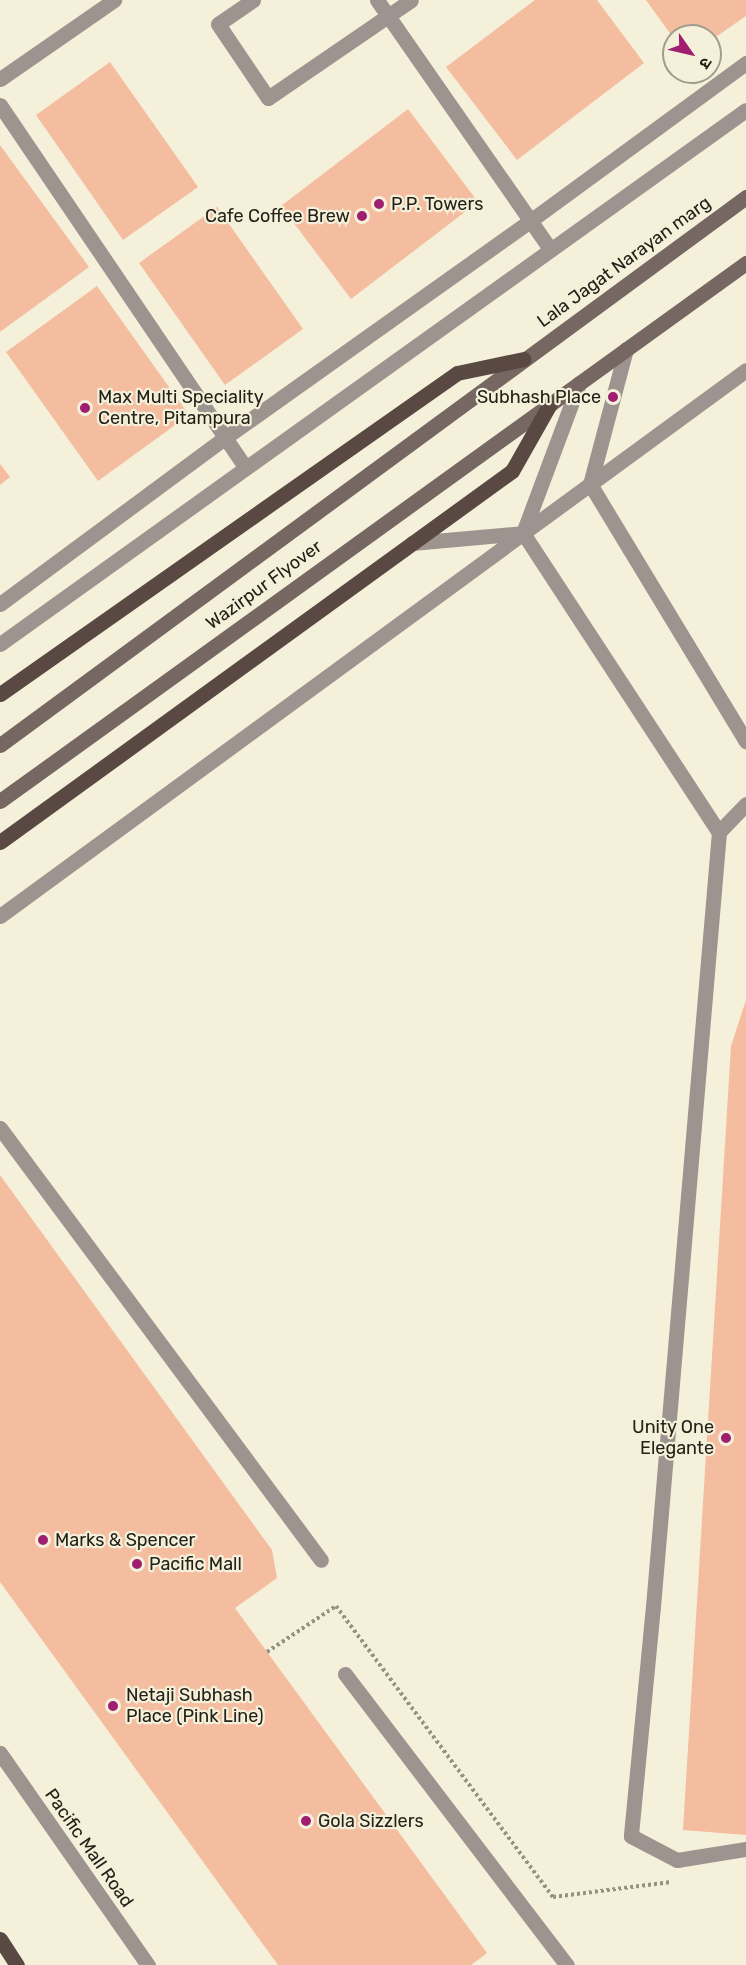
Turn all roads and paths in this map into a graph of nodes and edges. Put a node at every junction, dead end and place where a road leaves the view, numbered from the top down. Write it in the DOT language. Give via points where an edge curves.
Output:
graph roads {
  1 [pos="114,0"];
  2 [pos="253,0"];
  3 [pos="377,0"];
  4 [pos="411,0"];
  5 [pos="387,16"];
  6 [pos="746,63"];
  7 [pos="0,79"];
  8 [pos="0,105"];
  9 [pos="746,110"];
  10 [pos="746,197"];
  11 [pos="530,221"];
  12 [pos="550,249"];
  13 [pos="746,263"];
  14 [pos="626,349"];
  15 [pos="524,359"];
  16 [pos="746,370"];
  17 [pos="579,382"];
  18 [pos="551,402"];
  19 [pos="226,437"];
  20 [pos="244,467"];
  21 [pos="590,484"];
  22 [pos="523,533"];
  23 [pos="412,543"];
  24 [pos="0,604"];
  25 [pos="0,644"];
  26 [pos="0,694"];
  27 [pos="746,742"];
  28 [pos="0,745"];
  29 [pos="0,801"];
  30 [pos="746,804"];
  31 [pos="719,832"];
  32 [pos="0,842"];
  33 [pos="0,916"];
  34 [pos="0,1128"];
  35 [pos="321,1560"];
  36 [pos="267,1652"];
  37 [pos="345,1674"];
  38 [pos="0,1753"];
  39 [pos="746,1849"];
  40 [pos="678,1881"];
  41 [pos="0,1939"];
  42 [pos="17,1965"];
  43 [pos="148,1965"];
  44 [pos="567,1965"];
  1 -- 7 [label="street"];
  2 -- 5 [label="street" via="218,24 268,98"];
  3 -- 5 [label="street"];
  4 -- 5 [label="street"];
  5 -- 11 [label="street"];
  6 -- 11 [label="street"];
  8 -- 19 [label="street"];
  9 -- 12 [label="street"];
  10 -- 15 [label="main road, Lala Jagat Narayan marg"];
  11 -- 12 [label="street"];
  11 -- 19 [label="street"];
  12 -- 20 [label="street"];
  13 -- 14 [label="main road"];
  14 -- 17 [label="main road"];
  14 -- 21 [label="street"];
  15 -- 26 [label="main road" via="457,374"];
  15 -- 28 [label="main road, Wazirpur Flyover"];
  16 -- 21 [label="street"];
  17 -- 18 [label="main road"];
  17 -- 22 [label="street"];
  18 -- 23 [label="main road" via="512,471"];
  18 -- 29 [label="main road, Wazirpur Flyover"];
  19 -- 20 [label="street"];
  19 -- 24 [label="street"];
  20 -- 25 [label="street"];
  21 -- 22 [label="street"];
  21 -- 27 [label="street"];
  22 -- 23 [label="street"];
  22 -- 31 [label="street"];
  22 -- 33 [label="street"];
  23 -- 32 [label="main road"];
  30 -- 31 [label="street"];
  31 -- 39 [label="street" via="631,1836 677,1860"];
  34 -- 35 [label="street"];
  36 -- 40 [label="path" via="336,1606 553,1897"];
  37 -- 44 [label="street"];
  38 -- 43 [label="street, Pacific Mall Road"];
  41 -- 42 [label="main road"];
}
